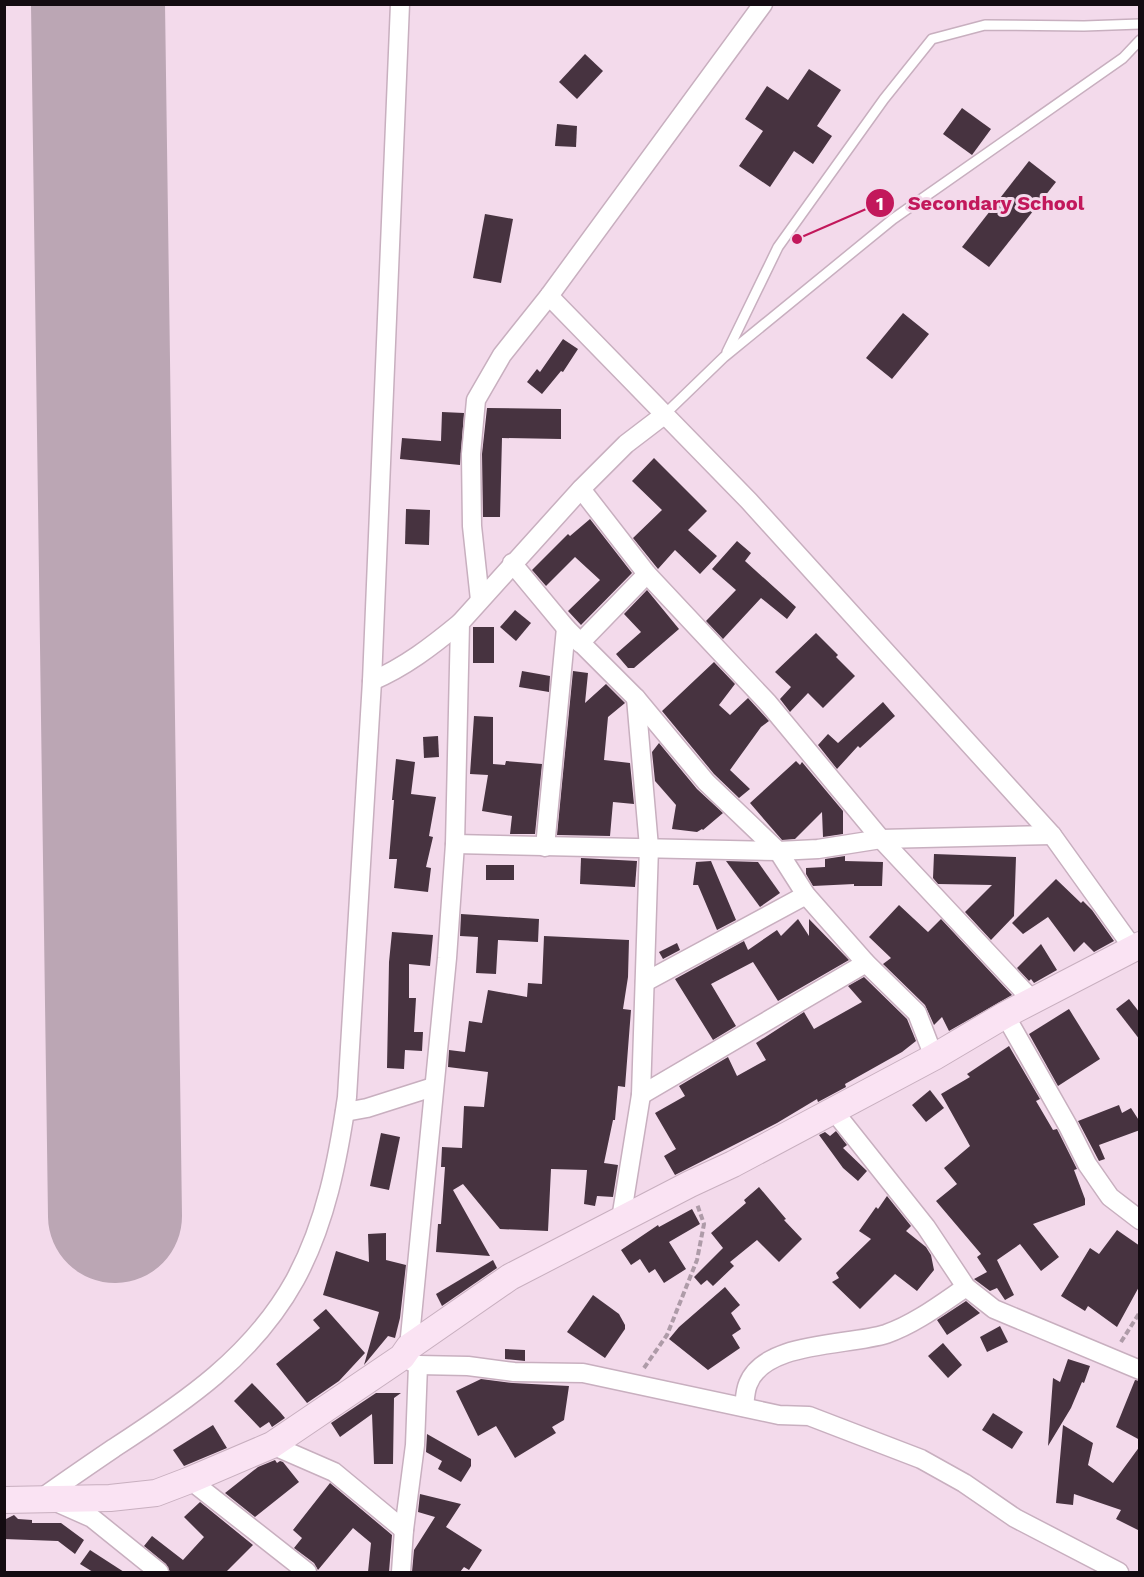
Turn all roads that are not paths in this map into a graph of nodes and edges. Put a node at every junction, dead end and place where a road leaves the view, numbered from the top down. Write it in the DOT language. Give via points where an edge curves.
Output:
graph roads {
  1 [pos="400,4"];
  2 [pos="764,4"];
  3 [pos="1140,24"];
  4 [pos="1140,40"];
  5 [pos="549,296"];
  6 [pos="724,357"];
  7 [pos="664,415"];
  8 [pos="581,489"];
  9 [pos="512,563"];
  10 [pos="647,574"];
  11 [pos="480,600"];
  12 [pos="459,623"];
  13 [pos="566,628"];
  14 [pos="580,643"];
  15 [pos="372,681"];
  16 [pos="636,698"];
  17 [pos="1052,835"];
  18 [pos="881,839"];
  19 [pos="455,844"];
  20 [pos="545,847"];
  21 [pos="649,847"];
  22 [pos="778,851"];
  23 [pos="806,895"];
  24 [pos="1136,947"];
  25 [pos="866,963"];
  26 [pos="645,982"];
  27 [pos="1033,1001"];
  28 [pos="1005,1016"];
  29 [pos="934,1057"];
  30 [pos="433,1087"];
  31 [pos="641,1095"];
  32 [pos="833,1110"];
  33 [pos="345,1112"];
  34 [pos="621,1219"];
  35 [pos="1140,1220"];
  36 [pos="966,1287"];
  37 [pos="409,1356"];
  38 [pos="1140,1370"];
  39 [pos="744,1407"];
  40 [pos="272,1445"];
  41 [pos="190,1480"];
  42 [pos="44,1499"];
  43 [pos="4,1500"];
  44 [pos="404,1530"];
  45 [pos="159,1572"];
  46 [pos="307,1572"];
  47 [pos="401,1572"];
  48 [pos="1119,1572"];
  1 -- 15 [label="street"];
  2 -- 5 [label="street"];
  3 -- 6 [label="lane" via="985,25 932,39 778,247"];
  4 -- 6 [label="lane" via="1123,58 893,219"];
  5 -- 7 [label="street"];
  5 -- 11 [label="street" via="502,355 476,400 471,526"];
  6 -- 7 [label="lane"];
  7 -- 8 [label="street" via="626,444"];
  7 -- 17 [label="street" via="749,501"];
  8 -- 9 [label="street"];
  8 -- 10 [label="street"];
  9 -- 11 [label="street"];
  9 -- 13 [label="street"];
  10 -- 14 [label="street"];
  10 -- 18 [label="street" via="768,703"];
  11 -- 12 [label="street"];
  12 -- 15 [label="street" via="415,659"];
  12 -- 19 [label="street"];
  13 -- 14 [label="street"];
  13 -- 20 [label="street"];
  14 -- 16 [label="street"];
  15 -- 33 [label="street"];
  16 -- 21 [label="street"];
  16 -- 22 [label="street" via="706,782"];
  17 -- 18 [label="street"];
  17 -- 24 [label="street"];
  18 -- 22 [label="street"];
  18 -- 27 [label="street"];
  19 -- 20 [label="street"];
  19 -- 30 [label="street"];
  20 -- 21 [label="street"];
  21 -- 22 [label="street"];
  21 -- 26 [label="street"];
  22 -- 23 [label="street"];
  23 -- 25 [label="street"];
  23 -- 26 [label="street"];
  24 -- 27 [label="main road"];
  25 -- 29 [label="street" via="917,1013"];
  25 -- 31 [label="street"];
  26 -- 31 [label="street"];
  27 -- 28 [label="main road"];
  28 -- 29 [label="main road"];
  28 -- 35 [label="street" via="1087,1164 1110,1197"];
  29 -- 32 [label="main road"];
  30 -- 33 [label="street"];
  30 -- 37 [label="street"];
  31 -- 34 [label="street"];
  32 -- 34 [label="main road"];
  32 -- 36 [label="street" via="926,1227"];
  33 -- 42 [label="street" via="339,1155 315,1238 295,1280 272,1315 242,1352 208,1383"];
  34 -- 37 [label="main road" via="510,1277"];
  36 -- 38 [label="street" via="994,1309"];
  36 -- 39 [label="street" via="915,1321 886,1334 810,1347 772,1359 748,1384"];
  37 -- 39 [label="street" via="514,1371 583,1373"];
  37 -- 40 [label="main road"];
  37 -- 44 [label="street" via="415,1445"];
  39 -- 48 [label="street" via="779,1415 809,1416 921,1459 1015,1518"];
  40 -- 41 [label="main road"];
  40 -- 44 [label="street" via="334,1472"];
  41 -- 42 [label="main road" via="156,1492 110,1498"];
  41 -- 46 [label="street"];
  42 -- 43 [label="main road"];
  42 -- 45 [label="street" via="92,1518"];
  44 -- 47 [label="street"];
}
